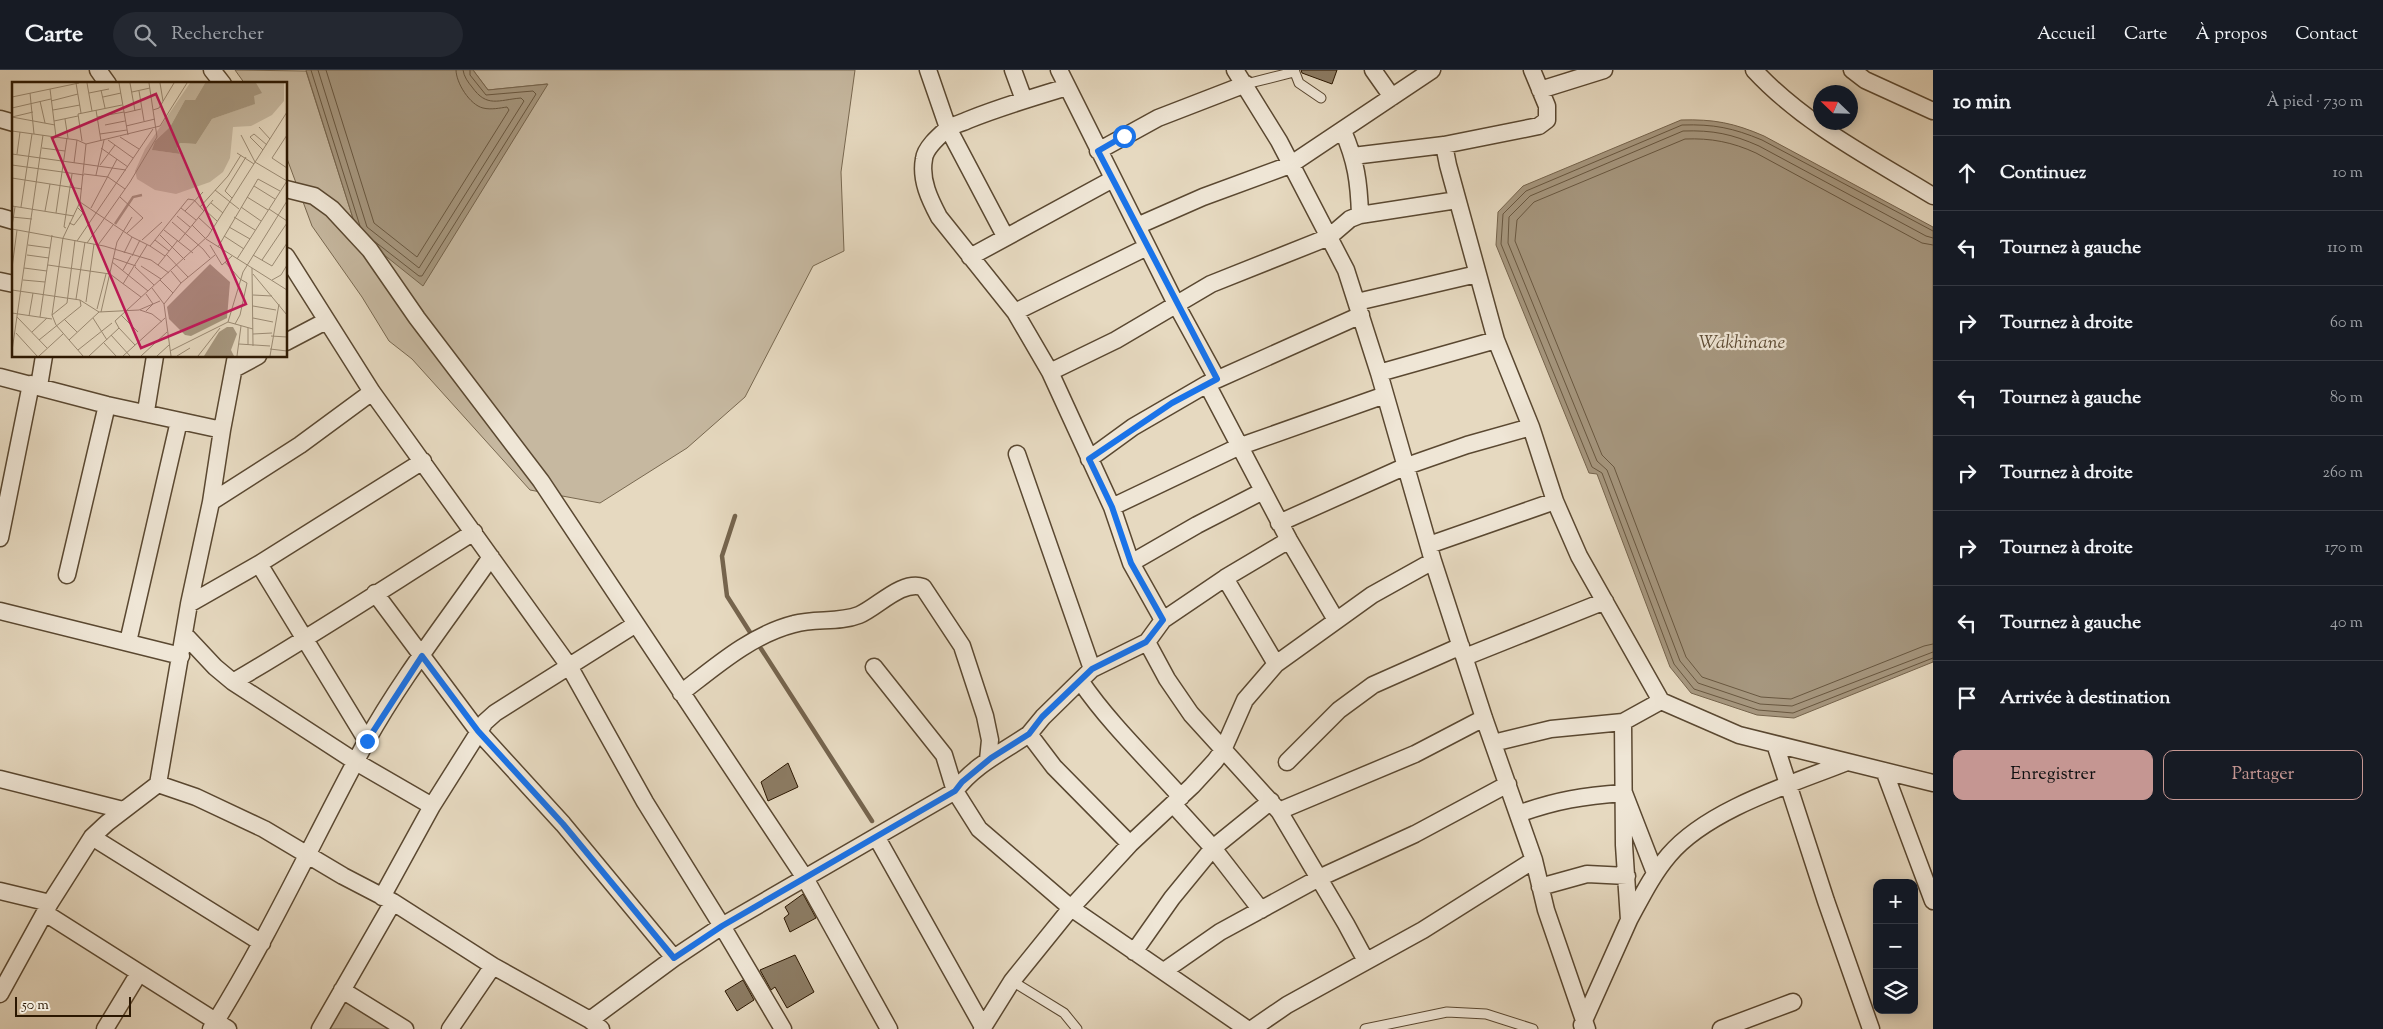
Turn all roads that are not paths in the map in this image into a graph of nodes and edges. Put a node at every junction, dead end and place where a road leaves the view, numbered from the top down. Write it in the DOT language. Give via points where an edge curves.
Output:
graph roads {
  1 [pos="98,70"];
  2 [pos="212,70"];
  3 [pos="928,70"];
  4 [pos="1014,70"];
  5 [pos="1235,70"];
  6 [pos="1373,70"];
  7 [pos="1432,70"];
  8 [pos="1532,70"];
  9 [pos="1604,70"];
  10 [pos="1754,70"];
  11 [pos="1852,70"];
  12 [pos="1294,71"];
  13 [pos="1064,75"];
  14 [pos="107,82"];
  15 [pos="221,82"];
  16 [pos="1246,84"];
  17 [pos="1540,90"];
  18 [pos="1392,97"];
  19 [pos="1321,98"];
  20 [pos="1024,100"];
  21 [pos="1933,111"];
  22 [pos="948,128"];
  23 [pos="1343,131"];
  24 [pos="1444,145"];
  25 [pos="1098,151"];
  26 [pos="1353,156"];
  27 [pos="1290,165"];
  28 [pos="1113,179"];
  29 [pos="288,189"];
  30 [pos="1933,196"];
  31 [pos="1457,200"];
  32 [pos="1360,215"];
  33 [pos="1137,226"];
  34 [pos="1005,236"];
  35 [pos="1329,238"];
  36 [pos="1147,247"];
  37 [pos="970,257"];
  38 [pos="288,259"];
  39 [pos="1477,274"];
  40 [pos="1177,306"];
  41 [pos="1359,308"];
  42 [pos="1015,312"];
  43 [pos="326,321"];
  44 [pos="1496,340"];
  45 [pos="288,341"];
  46 [pos="43,358"];
  47 [pos="155,358"];
  48 [pos="250,358"];
  49 [pos="235,362"];
  50 [pos="1050,372"];
  51 [pos="1379,373"];
  52 [pos="0,377"];
  53 [pos="1212,382"];
  54 [pos="35,385"];
  55 [pos="372,392"];
  56 [pos="1385,395"];
  57 [pos="107,404"];
  58 [pos="146,412"];
  59 [pos="179,421"];
  60 [pos="1530,427"];
  61 [pos="222,430"];
  62 [pos="1238,447"];
  63 [pos="1016,454"];
  64 [pos="1089,459"];
  65 [pos="423,461"];
  66 [pos="1404,467"];
  67 [pos="1263,491"];
  68 [pos="1555,501"];
  69 [pos="211,502"];
  70 [pos="1112,507"];
  71 [pos="1280,523"];
  72 [pos="474,532"];
  73 [pos="0,538"];
  74 [pos="1288,540"];
  75 [pos="1431,553"];
  76 [pos="491,557"];
  77 [pos="1131,563"];
  78 [pos="259,564"];
  79 [pos="67,575"];
  80 [pos="1225,578"];
  81 [pos="375,593"];
  82 [pos="1605,602"];
  83 [pos="189,604"];
  84 [pos="0,610"];
  85 [pos="1163,620"];
  86 [pos="1336,620"];
  87 [pos="636,624"];
  88 [pos="185,634"];
  89 [pos="305,640"];
  90 [pos="128,642"];
  91 [pos="1146,642"];
  92 [pos="1463,651"];
  93 [pos="181,656"];
  94 [pos="422,656"];
  95 [pos="1276,664"];
  96 [pos="569,666"];
  97 [pos="874,667"];
  98 [pos="1092,669"];
  99 [pos="233,682"];
  100 [pos="1081,682"];
  101 [pos="682,693"];
  102 [pos="1661,702"];
  103 [pos="1484,718"];
  104 [pos="1623,722"];
  105 [pos="478,731"];
  106 [pos="1029,734"];
  107 [pos="367,741"];
  108 [pos="1494,743"];
  109 [pos="1775,744"];
  110 [pos="1223,750"];
  111 [pos="990,759"];
  112 [pos="356,762"];
  113 [pos="1287,762"];
  114 [pos="1847,762"];
  115 [pos="1885,773"];
  116 [pos="0,779"];
  117 [pos="158,784"];
  118 [pos="1508,784"];
  119 [pos="1933,784"];
  120 [pos="1789,785"];
  121 [pos="955,791"];
  122 [pos="1624,793"];
  123 [pos="1177,801"];
  124 [pos="432,806"];
  125 [pos="1275,806"];
  126 [pos="124,810"];
  127 [pos="1518,814"];
  128 [pos="92,837"];
  129 [pos="877,838"];
  130 [pos="1130,844"];
  131 [pos="1213,848"];
  132 [pos="308,855"];
  133 [pos="1534,860"];
  134 [pos="1655,873"];
  135 [pos="1627,876"];
  136 [pos="805,878"];
  137 [pos="1319,878"];
  138 [pos="1540,887"];
  139 [pos="0,891"];
  140 [pos="387,899"];
  141 [pos="1933,902"];
  142 [pos="48,908"];
  143 [pos="1070,908"];
  144 [pos="1260,910"];
  145 [pos="1629,920"];
  146 [pos="722,926"];
  147 [pos="262,943"];
  148 [pos="1134,952"];
  149 [pos="674,958"];
  150 [pos="1366,961"];
  151 [pos="493,966"];
  152 [pos="1164,971"];
  153 [pos="139,973"];
  154 [pos="1012,981"];
  155 [pos="342,990"];
  156 [pos="1,991"];
  157 [pos="1793,1002"];
  158 [pos="596,1024"];
  159 [pos="1584,1026"];
  160 [pos="218,1027"];
  161 [pos="982,1028"];
  162 [pos="105,1029"];
  163 [pos="320,1029"];
  164 [pos="405,1029"];
  165 [pos="450,1029"];
  166 [pos="783,1029"];
  167 [pos="889,1029"];
  168 [pos="1077,1029"];
  169 [pos="1247,1029"];
  170 [pos="1252,1029"];
  171 [pos="1366,1029"];
  172 [pos="1532,1029"];
  173 [pos="1721,1029"];
  174 [pos="1871,1029"];
  1 -- 14 [label="street"];
  2 -- 15 [label="street"];
  3 -- 22 [label="street"];
  4 -- 20 [label="street"];
  5 -- 16 [label="street"];
  6 -- 18 [label="street"];
  7 -- 18 [label="street"];
  8 -- 17 [label="street"];
  9 -- 17 [label="street"];
  10 -- 30 [label="street" via="1814,122"];
  11 -- 21 [label="street" via="1865,80"];
  12 -- 16 [label="lane"];
  12 -- 19 [label="lane" via="1299,83"];
  13 -- 20 [label="street"];
  13 -- 25 [label="street"];
  16 -- 25 [label="street" via="1158,118"];
  16 -- 27 [label="street"];
  17 -- 24 [label="street" via="1548,113 1547,120 1539,126"];
  18 -- 23 [label="street"];
  20 -- 22 [label="street"];
  22 -- 34 [label="street"];
  22 -- 37 [label="street" via="928,148 924,158 925,184 939,218"];
  23 -- 26 [label="street"];
  23 -- 27 [label="street"];
  24 -- 26 [label="street"];
  24 -- 31 [label="street"];
  25 -- 28 [label="street"];
  26 -- 32 [label="street"];
  27 -- 33 [label="street"];
  27 -- 35 [label="street"];
  28 -- 33 [label="street"];
  28 -- 34 [label="street"];
  29 -- 87 [label="street" via="314,196 332,209 370,250 417,318 541,481"];
  31 -- 32 [label="street"];
  31 -- 39 [label="street"];
  32 -- 35 [label="street" via="1350,219"];
  33 -- 36 [label="street"];
  34 -- 37 [label="street"];
  35 -- 40 [label="street" via="1211,284"];
  35 -- 41 [label="street" via="1346,270"];
  36 -- 40 [label="street"];
  36 -- 42 [label="street"];
  37 -- 42 [label="street"];
  38 -- 43 [label="street"];
  39 -- 41 [label="street"];
  39 -- 44 [label="street"];
  40 -- 50 [label="street"];
  40 -- 53 [label="street"];
  41 -- 51 [label="street"];
  41 -- 53 [label="street"];
  42 -- 50 [label="street"];
  43 -- 45 [label="street"];
  43 -- 55 [label="street"];
  44 -- 51 [label="street"];
  44 -- 60 [label="street"];
  46 -- 54 [label="street"];
  47 -- 58 [label="street"];
  48 -- 49 [label="street"];
  49 -- 61 [label="street"];
  50 -- 64 [label="street"];
  51 -- 56 [label="street"];
  52 -- 54 [label="street"];
  53 -- 62 [label="street"];
  53 -- 64 [label="street" via="1141,422"];
  54 -- 57 [label="street"];
  54 -- 73 [label="street"];
  55 -- 65 [label="street"];
  55 -- 69 [label="street" via="300,445"];
  56 -- 62 [label="street"];
  56 -- 66 [label="street"];
  57 -- 58 [label="street"];
  57 -- 79 [label="street"];
  58 -- 59 [label="street"];
  59 -- 61 [label="street"];
  59 -- 90 [label="street"];
  60 -- 66 [label="street"];
  60 -- 68 [label="street"];
  61 -- 69 [label="street"];
  62 -- 67 [label="street"];
  62 -- 70 [label="street"];
  63 -- 98 [label="street"];
  64 -- 70 [label="street"];
  65 -- 72 [label="street"];
  65 -- 78 [label="street"];
  66 -- 71 [label="street"];
  66 -- 75 [label="street"];
  67 -- 71 [label="street"];
  67 -- 77 [label="street"];
  68 -- 75 [label="street"];
  68 -- 82 [label="street" via="1579,556"];
  69 -- 83 [label="street"];
  70 -- 77 [label="street"];
  71 -- 74 [label="street"];
  72 -- 76 [label="street"];
  72 -- 81 [label="street"];
  74 -- 80 [label="street"];
  74 -- 86 [label="street"];
  75 -- 86 [label="street"];
  75 -- 92 [label="street"];
  76 -- 94 [label="street"];
  76 -- 96 [label="street"];
  77 -- 85 [label="street"];
  78 -- 83 [label="street"];
  78 -- 89 [label="street"];
  80 -- 85 [label="street"];
  80 -- 95 [label="street"];
  81 -- 89 [label="street"];
  81 -- 94 [label="street"];
  82 -- 92 [label="street"];
  82 -- 102 [label="street"];
  83 -- 88 [label="street"];
  84 -- 90 [label="street"];
  85 -- 91 [label="street"];
  86 -- 95 [label="street"];
  87 -- 96 [label="street"];
  87 -- 101 [label="street"];
  88 -- 93 [label="street"];
  88 -- 99 [label="street"];
  89 -- 99 [label="street"];
  89 -- 107 [label="street"];
  90 -- 93 [label="street"];
  91 -- 98 [label="street"];
  91 -- 110 [label="street" via="1191,714"];
  92 -- 103 [label="street"];
  92 -- 113 [label="street" via="1373,686 1339,710"];
  93 -- 117 [label="street"];
  94 -- 105 [label="street"];
  94 -- 107 [label="street"];
  95 -- 110 [label="street" via="1245,700"];
  96 -- 105 [label="street" via="495,713"];
  96 -- 146 [label="street" via="645,802"];
  97 -- 121 [label="street" via="944,755"];
  98 -- 100 [label="street"];
  99 -- 112 [label="street"];
  100 -- 106 [label="street" via="1042,717"];
  100 -- 123 [label="street" via="1120,732 1136,746"];
  101 -- 111 [label="street" via="755,640 794,624 858,616 903,589 917,585 923,587 962,646 985,716"];
  101 -- 136 [label="street"];
  102 -- 104 [label="street"];
  102 -- 109 [label="street" via="1739,735"];
  103 -- 108 [label="street"];
  103 -- 125 [label="street" via="1415,754"];
  104 -- 108 [label="street" via="1551,729"];
  104 -- 122 [label="street"];
  105 -- 124 [label="street"];
  105 -- 149 [label="street" via="563,824"];
  106 -- 111 [label="street"];
  106 -- 130 [label="street" via="1054,767"];
  107 -- 112 [label="street"];
  108 -- 118 [label="street"];
  109 -- 114 [label="street"];
  109 -- 120 [label="street"];
  110 -- 123 [label="street"];
  110 -- 125 [label="street"];
  111 -- 121 [label="street"];
  112 -- 124 [label="street"];
  112 -- 132 [label="street"];
  114 -- 115 [label="street"];
  114 -- 120 [label="street"];
  115 -- 119 [label="street"];
  115 -- 141 [label="street"];
  116 -- 126 [label="street"];
  117 -- 126 [label="street"];
  117 -- 132 [label="street" via="196,797 245,820"];
  118 -- 127 [label="street"];
  118 -- 137 [label="street" via="1415,834"];
  120 -- 134 [label="street" via="1731,809 1696,831 1670,854"];
  120 -- 174 [label="street"];
  121 -- 129 [label="street"];
  121 -- 143 [label="street" via="979,829"];
  122 -- 127 [label="street" via="1557,800"];
  122 -- 134 [label="street"];
  122 -- 135 [label="street"];
  123 -- 130 [label="street"];
  123 -- 131 [label="street"];
  124 -- 140 [label="street"];
  125 -- 131 [label="street"];
  125 -- 137 [label="street"];
  126 -- 128 [label="street"];
  127 -- 133 [label="street"];
  128 -- 142 [label="street"];
  128 -- 147 [label="street"];
  129 -- 136 [label="street"];
  129 -- 161 [label="street"];
  130 -- 143 [label="street"];
  131 -- 144 [label="street"];
  131 -- 148 [label="street"];
  132 -- 140 [label="street"];
  132 -- 147 [label="street"];
  133 -- 138 [label="street"];
  133 -- 150 [label="street" via="1423,930"];
  134 -- 145 [label="street"];
  135 -- 138 [label="street" via="1587,874"];
  135 -- 145 [label="street"];
  136 -- 146 [label="street"];
  136 -- 167 [label="street"];
  137 -- 144 [label="street"];
  137 -- 150 [label="street"];
  138 -- 159 [label="street"];
  139 -- 142 [label="street"];
  140 -- 151 [label="street"];
  140 -- 155 [label="street"];
  142 -- 153 [label="street"];
  142 -- 156 [label="street"];
  143 -- 148 [label="street"];
  143 -- 154 [label="street"];
  144 -- 152 [label="street" via="1220,932"];
  145 -- 159 [label="street"];
  146 -- 149 [label="street"];
  146 -- 166 [label="street"];
  147 -- 160 [label="street"];
  148 -- 152 [label="street"];
  149 -- 158 [label="street"];
  150 -- 170 [label="street"];
  151 -- 158 [label="street"];
  151 -- 165 [label="street"];
  152 -- 169 [label="street"];
  153 -- 160 [label="street"];
  153 -- 162 [label="street"];
  154 -- 161 [label="street"];
  154 -- 168 [label="lane" via="1064,1013"];
  155 -- 163 [label="street"];
  155 -- 164 [label="street"];
  157 -- 173 [label="street"];
  171 -- 172 [label="lane" via="1447,1012 1486,1014"];
}
